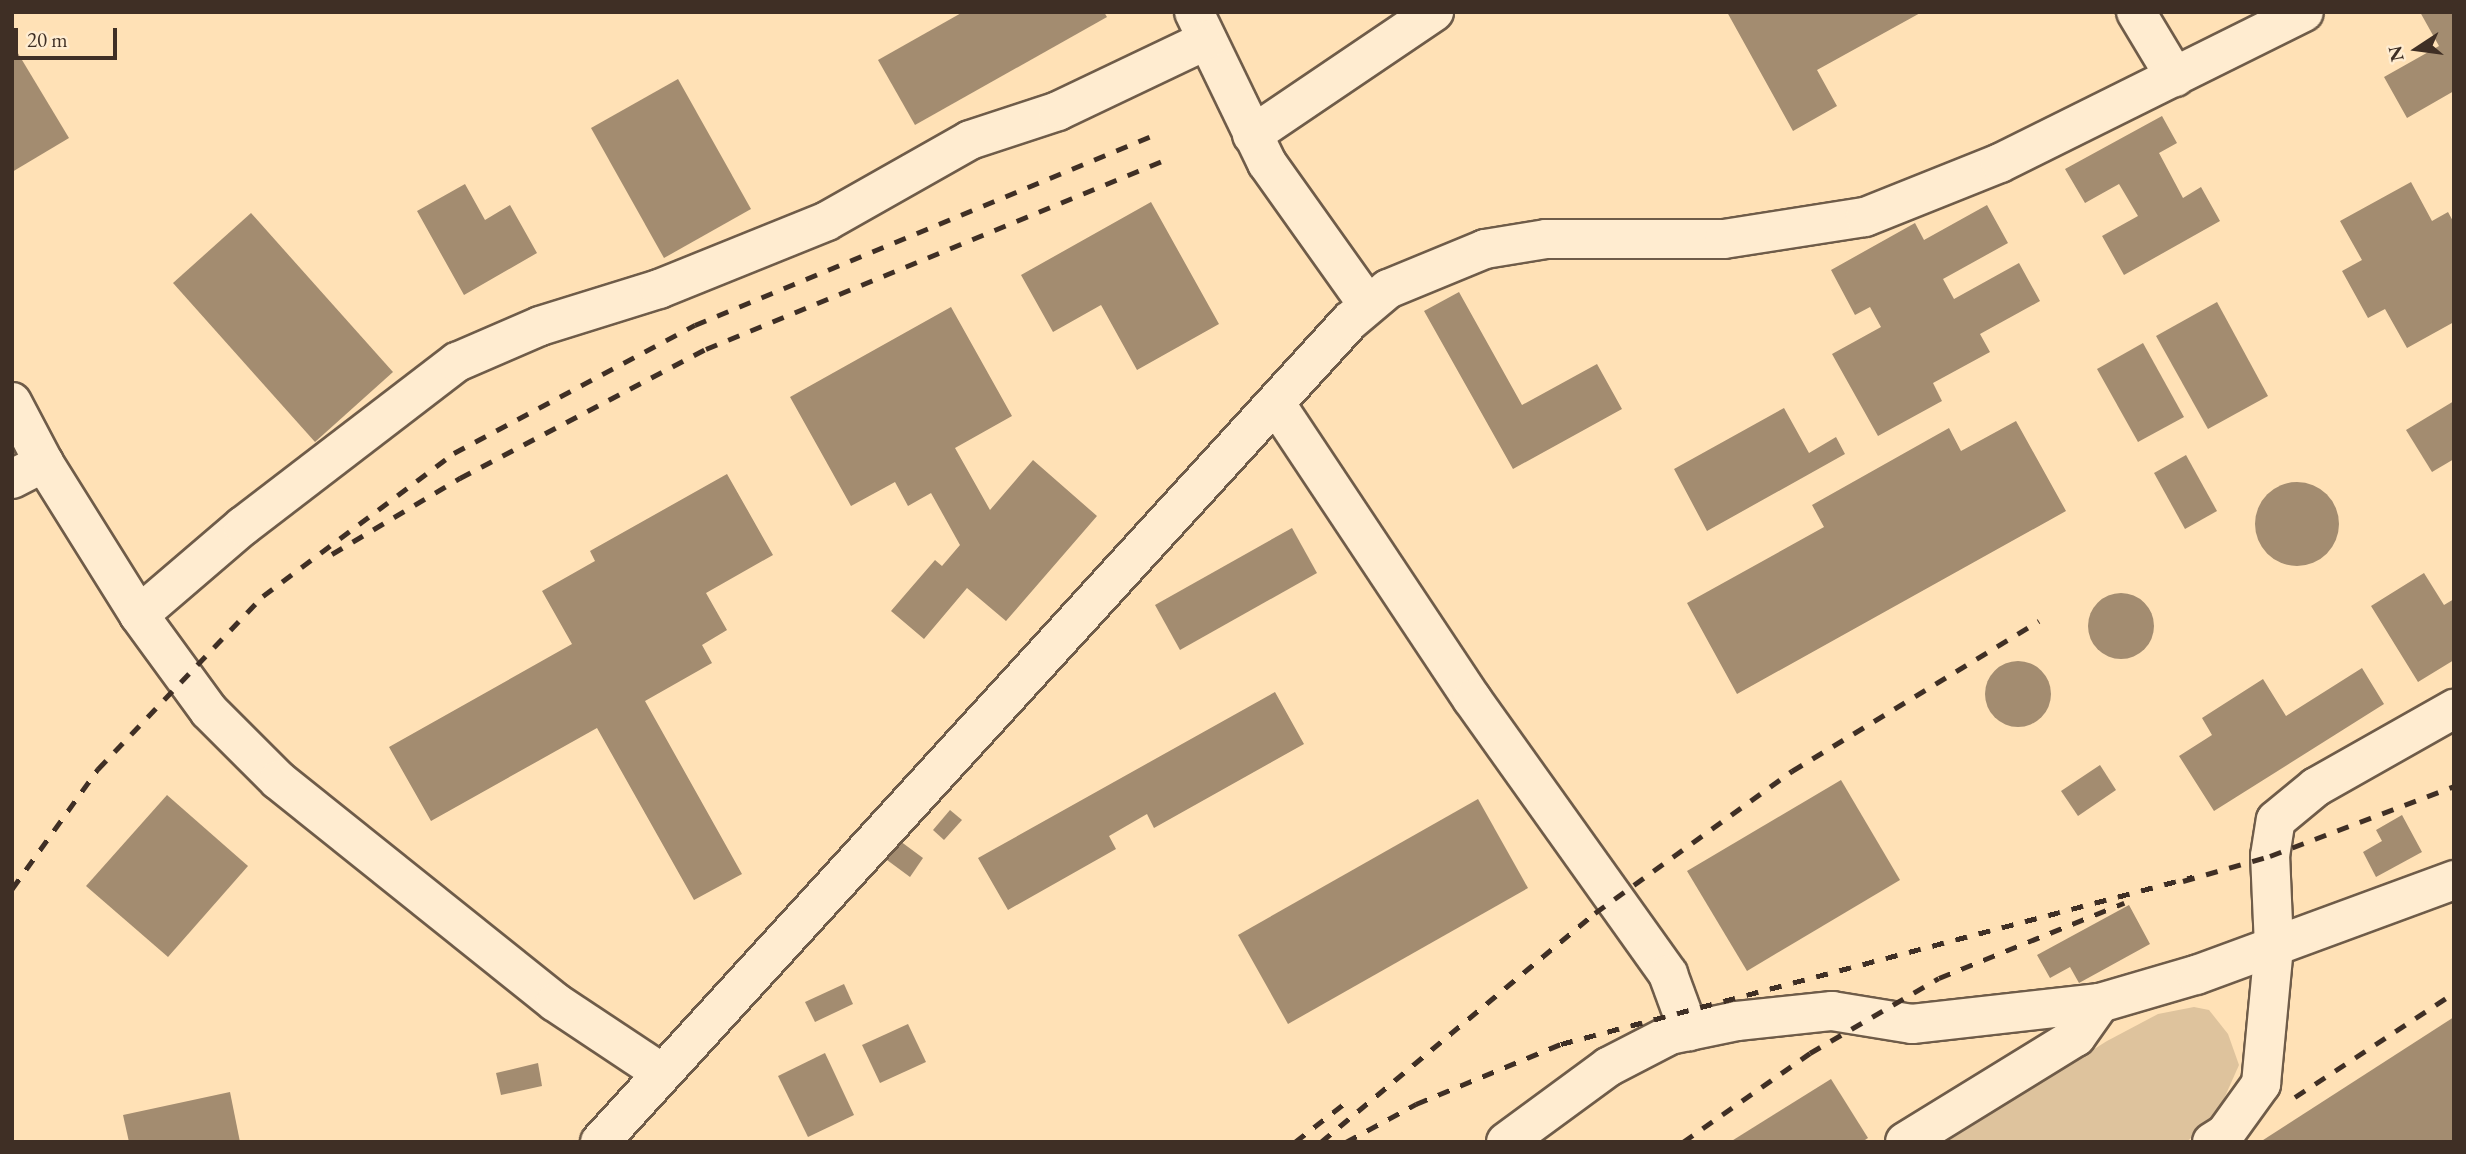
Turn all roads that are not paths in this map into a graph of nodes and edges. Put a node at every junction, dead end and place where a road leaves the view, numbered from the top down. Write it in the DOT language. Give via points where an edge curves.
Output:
graph roads {
  1 [pos="1434,12"];
  2 [pos="2136,12"];
  3 [pos="2304,12"];
  4 [pos="1201,26"];
  5 [pos="2175,77"];
  6 [pos="1252,135"];
  7 [pos="1368,305"];
  8 [pos="12,402"];
  9 [pos="1276,404"];
  10 [pos="28,471"];
  11 [pos="139,615"];
  12 [pos="2454,709"];
  13 [pos="2454,880"];
  14 [pos="2274,946"];
  15 [pos="2100,1003"];
  16 [pos="1689,1031"];
  17 [pos="662,1073"];
  18 [pos="600,1142"];
  19 [pos="1506,1142"];
  20 [pos="1905,1142"];
  21 [pos="2212,1142"];
  1 -- 6 [label="street"];
  2 -- 5 [label="street"];
  3 -- 5 [label="street"];
  4 -- 6 [label="street"];
  4 -- 11 [label="street" via="1058,111 970,139 827,221 659,289 540,326 457,362 243,526"];
  5 -- 7 [label="street" via="2000,163 1865,217 1724,239 1546,239 1485,248 1388,289"];
  6 -- 7 [label="street"];
  7 -- 9 [label="street"];
  8 -- 10 [label="street"];
  9 -- 16 [label="street" via="1472,699 1668,974"];
  9 -- 17 [label="street"];
  10 -- 11 [label="street"];
  11 -- 17 [label="street" via="209,711 278,779 555,1002"];
  12 -- 14 [label="street" via="2316,787 2276,821 2270,856"];
  13 -- 14 [label="street"];
  14 -- 15 [label="street"];
  14 -- 21 [label="street" via="2261,1084 2225,1134"];
  15 -- 16 [label="street" via="1912,1024 1832,1011"];
  15 -- 20 [label="street" via="2076,1037"];
  16 -- 19 [label="street" via="1608,1066"];
  17 -- 18 [label="street"];
}
